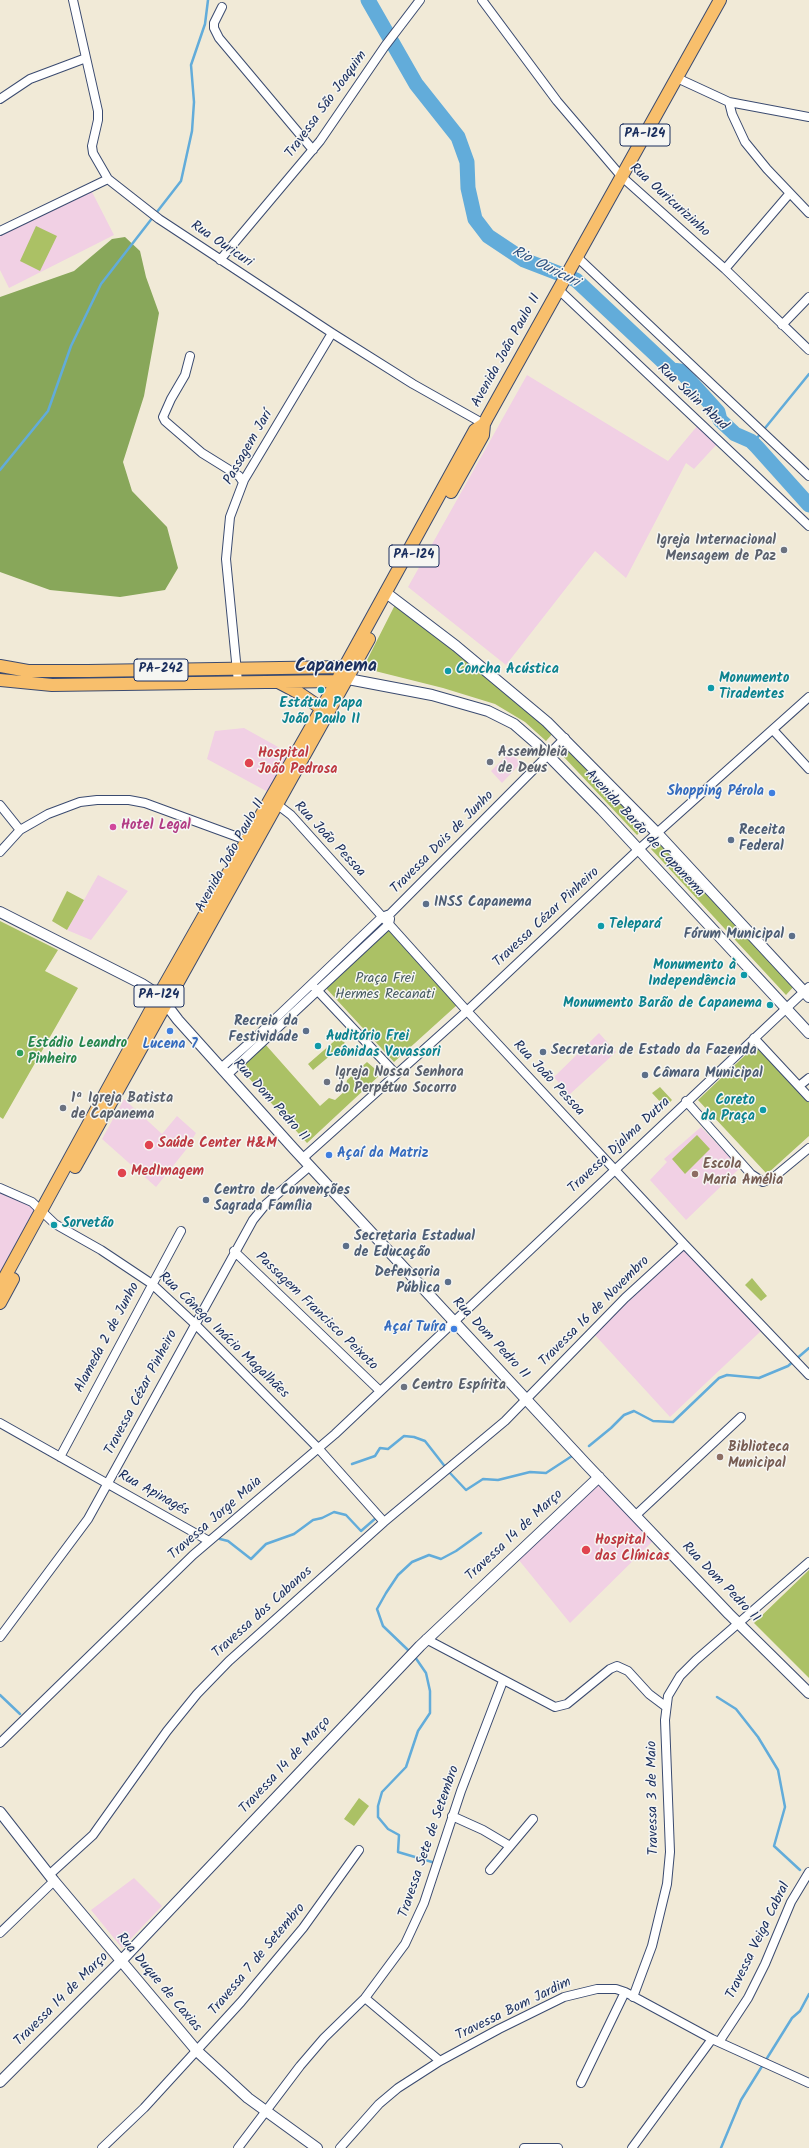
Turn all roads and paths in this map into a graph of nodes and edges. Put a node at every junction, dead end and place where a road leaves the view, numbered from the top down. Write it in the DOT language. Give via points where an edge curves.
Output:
graph roads {
  1 [pos="72,0"];
  2 [pos="420,0"];
  3 [pos="482,0"];
  4 [pos="720,0"];
  5 [pos="222,8"];
  6 [pos="86,58"];
  7 [pos="677,78"];
  8 [pos="0,99"];
  9 [pos="729,102"];
  10 [pos="809,117"];
  11 [pos="313,150"];
  12 [pos="621,176"];
  13 [pos="108,179"];
  14 [pos="790,193"];
  15 [pos="809,213"];
  16 [pos="0,231"];
  17 [pos="576,256"];
  18 [pos="220,260"];
  19 [pos="724,269"];
  20 [pos="559,287"];
  21 [pos="809,297"];
  22 [pos="782,325"];
  23 [pos="332,333"];
  24 [pos="809,350"];
  25 [pos="190,356"];
  26 [pos="484,424"];
  27 [pos="809,476"];
  28 [pos="243,482"];
  29 [pos="809,526"];
  30 [pos="389,594"];
  31 [pos="4,667"];
  32 [pos="345,667"];
  33 [pos="323,668"];
  34 [pos="237,669"];
  35 [pos="88,671"];
  36 [pos="4,681"];
  37 [pos="238,682"];
  38 [pos="279,682"];
  39 [pos="342,683"];
  40 [pos="87,684"];
  41 [pos="809,697"];
  42 [pos="325,711"];
  43 [pos="774,730"];
  44 [pos="564,738"];
  45 [pos="548,755"];
  46 [pos="809,769"];
  47 [pos="273,802"];
  48 [pos="0,806"];
  49 [pos="20,830"];
  50 [pos="657,833"];
  51 [pos="246,840"];
  52 [pos="638,850"];
  53 [pos="0,852"];
  54 [pos="0,912"];
  55 [pos="390,914"];
  56 [pos="382,917"];
  57 [pos="389,924"];
  58 [pos="312,984"];
  59 [pos="318,991"];
  60 [pos="807,992"];
  61 [pos="163,999"];
  62 [pos="786,1008"];
  63 [pos="467,1011"];
  64 [pos="809,1033"];
  65 [pos="754,1038"];
  66 [pos="224,1071"];
  67 [pos="396,1074"];
  68 [pos="809,1078"];
  69 [pos="799,1086"];
  70 [pos="809,1097"];
  71 [pos="686,1101"];
  72 [pos="809,1148"];
  73 [pos="306,1162"];
  74 [pos="614,1169"];
  75 [pos="0,1188"];
  76 [pos="45,1213"];
  77 [pos="181,1231"];
  78 [pos="684,1244"];
  79 [pos="234,1251"];
  80 [pos="152,1284"];
  81 [pos="0,1286"];
  82 [pos="0,1303"];
  83 [pos="453,1320"];
  84 [pos="195,1324"];
  85 [pos="809,1375"];
  86 [pos="380,1390"];
  87 [pos="527,1400"];
  88 [pos="741,1417"];
  89 [pos="0,1422"];
  90 [pos="318,1448"];
  91 [pos="60,1457"];
  92 [pos="599,1477"];
  93 [pos="108,1484"];
  94 [pos="636,1515"];
  95 [pos="384,1522"];
  96 [pos="209,1541"];
  97 [pos="809,1562"];
  98 [pos="739,1624"];
  99 [pos="0,1637"];
  100 [pos="426,1639"];
  101 [pos="503,1681"];
  102 [pos="809,1693"];
  103 [pos="665,1706"];
  104 [pos="0,1742"];
  105 [pos="0,1812"];
  106 [pos="452,1816"];
  107 [pos="533,1819"];
  108 [pos="510,1846"];
  109 [pos="359,1850"];
  110 [pos="490,1870"];
  111 [pos="809,1872"];
  112 [pos="52,1878"];
  113 [pos="0,1933"];
  114 [pos="120,1962"];
  115 [pos="625,1992"];
  116 [pos="633,1997"];
  117 [pos="365,1998"];
  118 [pos="716,2040"];
  119 [pos="197,2051"];
  120 [pos="440,2061"];
  121 [pos="0,2082"];
  122 [pos="581,2083"];
  123 [pos="809,2083"];
  124 [pos="267,2112"];
  125 [pos="102,2148"];
  126 [pos="238,2148"];
  127 [pos="317,2148"];
  128 [pos="340,2148"];
  129 [pos="524,2148"];
  130 [pos="558,2148"];
  131 [pos="632,2148"];
  1 -- 6 [label="street, Rua Ouricuri"];
  2 -- 11 [label="street, Travessa São Joaquim" via="394,33"];
  3 -- 12 [label="street, Rua Ouricurizinho" via="557,100"];
  4 -- 7 [label="main road, Avenida João Paulo II / PA-124"];
  5 -- 11 [label="street" via="214,23 219,38"];
  6 -- 8 [label="street" via="30,78"];
  6 -- 13 [label="street, Rua Ouricuri" via="98,111 92,146"];
  7 -- 9 [label="street"];
  7 -- 12 [label="main road, Avenida João Paulo II / PA-124"];
  9 -- 10 [label="street"];
  9 -- 14 [label="street" via="745,142"];
  11 -- 18 [label="street, Travessa São Joaquim"];
  12 -- 17 [label="main road, Avenida João Paulo II / PA-124"];
  12 -- 19 [label="street, Rua Ouricurizinho"];
  13 -- 16 [label="street"];
  13 -- 18 [label="street, Rua Ouricuri" via="129,198"];
  14 -- 15 [label="street"];
  14 -- 19 [label="street"];
  17 -- 20 [label="main road, Avenida João Paulo II / PA-124"];
  17 -- 27 [label="street"];
  18 -- 23 [label="street, Rua Ouricuri"];
  19 -- 22 [label="street, Rua Ouricurizinho"];
  20 -- 26 [label="main road, Avenida João Paulo II / PA-124"];
  20 -- 29 [label="street, Rua Salin Abud"];
  21 -- 22 [label="street"];
  22 -- 24 [label="street, Rua Ouricurizinho"];
  23 -- 26 [label="street, Rua Ouricuri" via="413,384"];
  23 -- 28 [label="street, Passagem Jarí"];
  25 -- 28 [label="street" via="185,375 163,417 202,453 234,473"];
  26 -- 30 [label="main road, Avenida João Paulo II / PA-124" via="475,430"];
  28 -- 34 [label="street, Passagem Jarí" via="230,517 226,539"];
  30 -- 32 [label="main road, Avenida João Paulo II / PA-124"];
  30 -- 39 [label="main road, Avenida João Paulo II / PA-124"];
  30 -- 44 [label="street, Avenida Barão de Capanema" via="532,708"];
  31 -- 35 [label="main road, PA-242" via="28,671"];
  31 -- 36 [label="main road"];
  32 -- 33 [label="main road, PA-242"];
  32 -- 39 [label="main road, Avenida João Paulo II / PA-124"];
  33 -- 34 [label="main road, PA-242"];
  33 -- 39 [label="main road"];
  34 -- 35 [label="main road, PA-242"];
  34 -- 37 [label="street, Passagem Jarí"];
  35 -- 40 [label="main road"];
  36 -- 40 [label="main road, Avenida Barão de Capanema / PA-242" via="52,685"];
  37 -- 38 [label="main road, Avenida Barão de Capanema / PA-242"];
  37 -- 40 [label="main road, Avenida Barão de Capanema / PA-242"];
  38 -- 39 [label="main road, Avenida Barão de Capanema / PA-242"];
  38 -- 42 [label="main road"];
  39 -- 42 [label="main road, Avenida João Paulo II / PA-124"];
  39 -- 45 [label="street, Avenida Barão de Capanema" via="415,691 488,711 514,724"];
  41 -- 43 [label="street, Travessa Cézar Pinheiro"];
  42 -- 47 [label="main road, Avenida João Paulo II / PA-124"];
  43 -- 46 [label="street"];
  43 -- 50 [label="street, Travessa Cézar Pinheiro"];
  44 -- 45 [label="street, Travessa Dois de Junho"];
  44 -- 50 [label="street, Avenida Barão de Capanema"];
  45 -- 52 [label="street, Avenida Barão de Capanema"];
  45 -- 55 [label="street, Travessa Dois de Junho"];
  47 -- 51 [label="main road, Avenida João Paulo II / PA-124"];
  47 -- 56 [label="street, Rua João Pessoa" via="296,820"];
  47 -- 61 [label="main road, Avenida João Paulo II / PA-124"];
  48 -- 49 [label="street"];
  49 -- 51 [label="street" via="48,814 80,802 113,799 159,807"];
  49 -- 53 [label="street"];
  50 -- 52 [label="street, Travessa Cézar Pinheiro"];
  50 -- 60 [label="street, Avenida Barão de Capanema"];
  51 -- 61 [label="main road, Avenida João Paulo II / PA-124"];
  52 -- 62 [label="street, Avenida Barão de Capanema"];
  52 -- 63 [label="street, Travessa Cézar Pinheiro"];
  54 -- 61 [label="street" via="142,984"];
  55 -- 56 [label="street"];
  55 -- 57 [label="street"];
  56 -- 57 [label="street, Rua João Pessoa"];
  56 -- 58 [label="street"];
  57 -- 59 [label="street"];
  57 -- 63 [label="street, Rua João Pessoa"];
  58 -- 59 [label="street"];
  58 -- 66 [label="street"];
  59 -- 66 [label="street"];
  59 -- 67 [label="street"];
  60 -- 62 [label="street, Travessa Djalma Dutra"];
  61 -- 66 [label="street, Rua Dom Pedro II" via="178,1020"];
  61 -- 76 [label="main road, Avenida João Paulo II / PA-124"];
  62 -- 64 [label="street, Avenida Barão de Capanema"];
  62 -- 65 [label="street, Travessa Djalma Dutra"];
  63 -- 67 [label="street, Travessa Cézar Pinheiro"];
  63 -- 74 [label="street, Rua João Pessoa"];
  65 -- 69 [label="street"];
  65 -- 71 [label="street, Travessa Djalma Dutra"];
  66 -- 73 [label="street, Rua Dom Pedro II"];
  67 -- 73 [label="street, Travessa Cézar Pinheiro"];
  68 -- 69 [label="street"];
  69 -- 70 [label="street"];
  71 -- 72 [label="street" via="751,1174 763,1182 774,1178"];
  71 -- 74 [label="street, Travessa Djalma Dutra"];
  73 -- 79 [label="street, Travessa Cézar Pinheiro" via="261,1209"];
  73 -- 83 [label="street, Rua Dom Pedro II"];
  74 -- 78 [label="street, Rua João Pessoa"];
  74 -- 83 [label="street, Travessa Djalma Dutra"];
  75 -- 76 [label="street, Rua Cônego Inácio Magalhães" via="32,1202"];
  76 -- 80 [label="street, Rua Cônego Inácio Magalhães" via="56,1224"];
  76 -- 81 [label="main road, Avenida João Paulo II / PA-124"];
  76 -- 82 [label="main road, Avenida João Paulo II / PA-124"];
  77 -- 80 [label="street, Alameda 2 de Junho"];
  78 -- 85 [label="street, Rua João Pessoa"];
  78 -- 87 [label="street, Travessa 16 de Novembro" via="620,1303"];
  79 -- 84 [label="street, Travessa Cézar Pinheiro"];
  79 -- 86 [label="street, Passagem Francisco Peixoto"];
  80 -- 84 [label="street, Rua Cônego Inácio Magalhães"];
  80 -- 91 [label="street, Alameda 2 de Junho"];
  83 -- 86 [label="street, Travessa Jorge Maia"];
  83 -- 87 [label="street, Rua Dom Pedro II"];
  84 -- 90 [label="street, Rua Cônego Inácio Magalhães"];
  84 -- 93 [label="street, Travessa Cézar Pinheiro"];
  86 -- 90 [label="street, Travessa Jorge Maia"];
  87 -- 92 [label="street, Rua Dom Pedro II"];
  87 -- 95 [label="street, Travessa dos Cabanos"];
  88 -- 94 [label="street"];
  89 -- 91 [label="street, Rua Apinagés"];
  90 -- 95 [label="street, Rua Cônego Inácio Magalhães"];
  90 -- 96 [label="street, Travessa Jorge Maia"];
  91 -- 93 [label="street, Rua Apinagés"];
  92 -- 94 [label="street, Rua Dom Pedro II"];
  92 -- 100 [label="street, Travessa 14 de Março"];
  93 -- 96 [label="street, Rua Apinagés"];
  93 -- 99 [label="street, Travessa Cézar Pinheiro" via="73,1541"];
  94 -- 98 [label="street, Rua Dom Pedro II"];
  95 -- 112 [label="street, Travessa dos Cabanos" via="260,1631 213,1677 167,1731 93,1835"];
  96 -- 104 [label="street, Travessa Jorge Maia"];
  97 -- 98 [label="street, Travessa 3 de Maio"];
  98 -- 102 [label="street, Rua Dom Pedro II"];
  98 -- 103 [label="street, Travessa 3 de Maio" via="680,1676"];
  100 -- 101 [label="street"];
  100 -- 114 [label="street, Travessa 14 de Março"];
  101 -- 103 [label="street" via="549,1705 561,1707 614,1667 621,1666"];
  101 -- 106 [label="street, Travessa Sete de Setembro"];
  103 -- 116 [label="street, Travessa 3 de Maio" via="670,1852 667,1884 652,1946"];
  105 -- 112 [label="street, Rua Duque de Caxias"];
  106 -- 108 [label="street"];
  106 -- 117 [label="street, Travessa Sete de Setembro" via="415,1926"];
  107 -- 108 [label="street"];
  108 -- 110 [label="street"];
  109 -- 119 [label="street, Travessa 7 de Setembro" via="303,1928"];
  111 -- 118 [label="street, Travessa Veiga Cabral" via="791,1902 748,1998"];
  112 -- 113 [label="street, Travessa dos Cabanos"];
  112 -- 114 [label="street, Rua Duque de Caxias"];
  114 -- 119 [label="street, Rua Duque de Caxias"];
  114 -- 121 [label="street, Travessa 14 de Março"];
  115 -- 116 [label="street, Travessa Bom Jardim"];
  115 -- 120 [label="street, Travessa Bom Jardim" via="616,1989 597,1989 564,1997"];
  115 -- 122 [label="street"];
  116 -- 118 [label="street, Travessa Bom Jardim"];
  117 -- 120 [label="street"];
  117 -- 124 [label="street, Travessa Sete de Setembro" via="311,2052"];
  118 -- 123 [label="street, Travessa Bom Jardim"];
  118 -- 131 [label="street, Travessa Veiga Cabral"];
  119 -- 124 [label="street, Rua Duque de Caxias" via="231,2084"];
  119 -- 125 [label="street, Travessa 7 de Setembro" via="128,2125"];
  120 -- 128 [label="street, Travessa Bom Jardim" via="398,2088 379,2104"];
  124 -- 126 [label="street, Travessa Sete de Setembro"];
  124 -- 127 [label="street, Rua Duque de Caxias"];
  129 -- 130 [label="street"];
}
